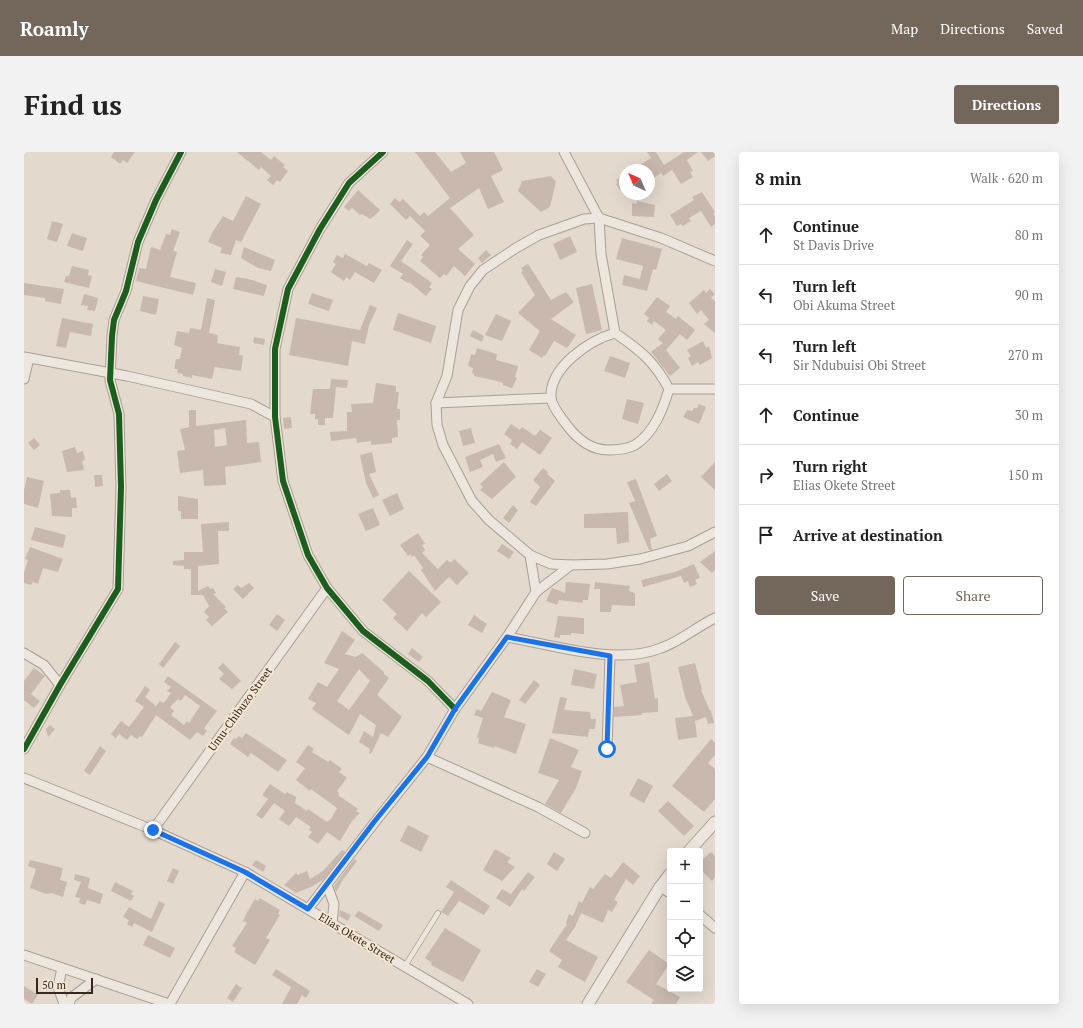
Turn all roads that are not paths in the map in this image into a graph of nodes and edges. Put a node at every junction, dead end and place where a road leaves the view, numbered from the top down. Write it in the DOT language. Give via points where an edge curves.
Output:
graph roads {
  1 [pos="181,152"];
  2 [pos="383,152"];
  3 [pos="564,152"];
  4 [pos="599,218"];
  5 [pos="715,261"];
  6 [pos="615,333"];
  7 [pos="27,358"];
  8 [pos="110,373"];
  9 [pos="24,379"];
  10 [pos="715,388"];
  11 [pos="669,389"];
  12 [pos="551,398"];
  13 [pos="436,403"];
  14 [pos="275,417"];
  15 [pos="715,532"];
  16 [pos="530,555"];
  17 [pos="571,565"];
  18 [pos="327,588"];
  19 [pos="536,592"];
  20 [pos="715,618"];
  21 [pos="507,637"];
  22 [pos="24,653"];
  23 [pos="610,656"];
  24 [pos="60,685"];
  25 [pos="455,709"];
  26 [pos="607,749"];
  27 [pos="24,750"];
  28 [pos="427,757"];
  29 [pos="24,778"];
  30 [pos="715,822"];
  31 [pos="153,830"];
  32 [pos="585,833"];
  33 [pos="692,848"];
  34 [pos="245,872"];
  35 [pos="667,878"];
  36 [pos="327,885"];
  37 [pos="660,886"];
  38 [pos="667,891"];
  39 [pos="308,909"];
  40 [pos="438,914"];
  41 [pos="703,918"];
  42 [pos="332,923"];
  43 [pos="715,928"];
  44 [pos="24,955"];
  45 [pos="405,966"];
  46 [pos="62,968"];
  47 [pos="96,979"];
  48 [pos="64,1004"];
  49 [pos="69,1004"];
  50 [pos="169,1004"];
  51 [pos="468,1004"];
  52 [pos="588,1004"];
  1 -- 8 [label="street" via="138,242 126,291 114,320"];
  2 -- 14 [label="street" via="349,183 320,229 288,289 275,349"];
  3 -- 4 [label="street"];
  4 -- 5 [label="street" via="661,238"];
  4 -- 6 [label="street" via="601,254"];
  4 -- 13 [label="street" via="584,219 539,235 482,270 470,286 458,310 446,376"];
  6 -- 11 [label="street" via="634,345 650,360"];
  6 -- 12 [label="street" via="600,337 587,345 563,367 557,376"];
  7 -- 8 [label="street"];
  7 -- 9 [label="street"];
  8 -- 14 [label="street" via="251,404"];
  8 -- 24 [label="street" via="119,414 121,487 118,589"];
  10 -- 11 [label="street"];
  11 -- 12 [label="street" via="662,411 649,432 634,445 619,450 598,450 582,442 557,412"];
  12 -- 13 [label="street"];
  13 -- 16 [label="street" via="437,425 443,445 472,500 489,520"];
  14 -- 18 [label="street" via="283,481 308,555"];
  15 -- 17 [label="street" via="688,546 640,559 607,564"];
  16 -- 17 [label="street" via="551,564"];
  16 -- 19 [label="street"];
  17 -- 19 [label="street"];
  18 -- 25 [label="street" via="363,631 428,681"];
  18 -- 31 [label="street, Umu-Chibuzo Street"];
  19 -- 21 [label="street"];
  20 -- 23 [label="street" via="662,648 630,656"];
  21 -- 23 [label="street"];
  21 -- 25 [label="street"];
  22 -- 24 [label="street" via="44,665"];
  23 -- 26 [label="street"];
  24 -- 27 [label="street"];
  25 -- 28 [label="street"];
  28 -- 32 [label="street" via="538,806"];
  28 -- 36 [label="street"];
  29 -- 31 [label="street, Elias Okete Street"];
  30 -- 33 [label="street"];
  31 -- 34 [label="street, Elias Okete Street"];
  34 -- 39 [label="street, Elias Okete Street"];
  34 -- 50 [label="street"];
  35 -- 37 [label="street"];
  36 -- 39 [label="street"];
  36 -- 42 [label="street" via="334,904"];
  37 -- 38 [label="street"];
  37 -- 52 [label="street"];
  39 -- 42 [label="street, Elias Okete Street"];
  40 -- 45 [label="lane"];
  41 -- 43 [label="street"];
  42 -- 45 [label="street, Elias Okete Street"];
  44 -- 46 [label="street"];
  45 -- 51 [label="street, Elias Okete Street"];
  46 -- 47 [label="street"];
  46 -- 48 [label="street" via="58,987"];
  47 -- 49 [label="street" via="71,998"];
  47 -- 50 [label="street"];
}
